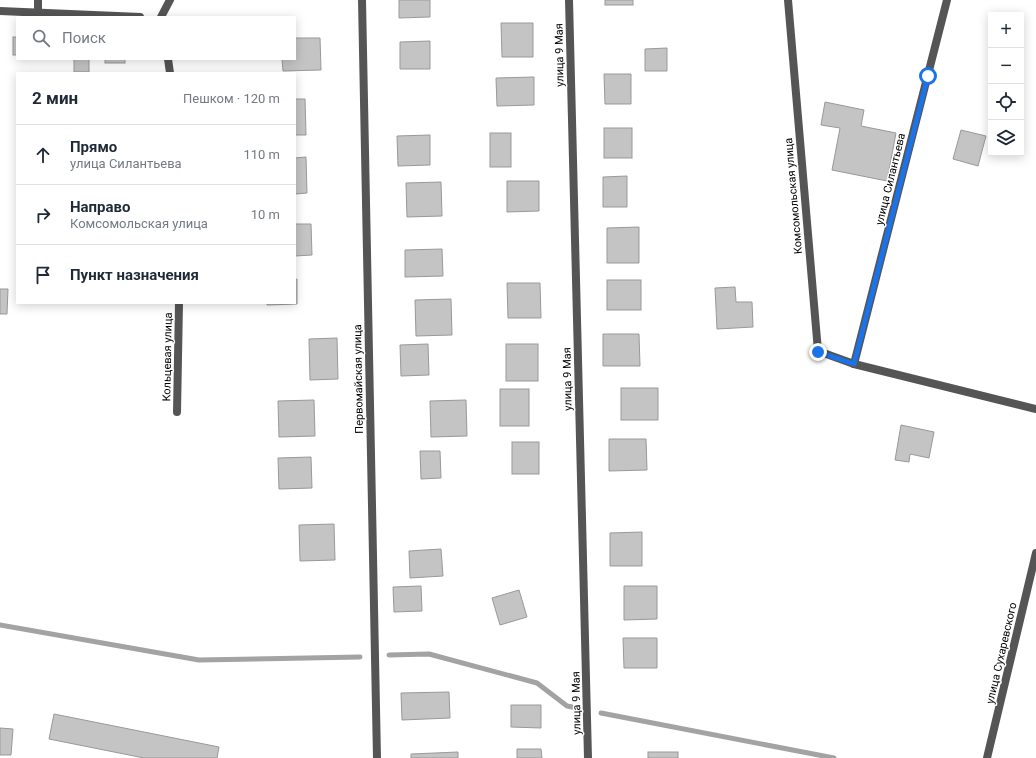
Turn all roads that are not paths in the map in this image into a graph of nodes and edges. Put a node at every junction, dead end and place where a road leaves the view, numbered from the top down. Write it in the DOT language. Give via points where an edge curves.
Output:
graph roads {
  1 [pos="38,0"];
  2 [pos="170,0"];
  3 [pos="362,0"];
  4 [pos="569,0"];
  5 [pos="788,0"];
  6 [pos="947,0"];
  7 [pos="0,11"];
  8 [pos="38,12"];
  9 [pos="120,16"];
  10 [pos="162,16"];
  11 [pos="168,60"];
  12 [pos="170,72"];
  13 [pos="179,304"];
  14 [pos="854,364"];
  15 [pos="1036,409"];
  16 [pos="177,412"];
  17 [pos="1036,553"];
  18 [pos="377,758"];
  19 [pos="588,758"];
  20 [pos="987,758"];
  1 -- 8 [label="street"];
  2 -- 10 [label="street"];
  3 -- 18 [label="street, Первомайская улица"];
  4 -- 19 [label="street, улица 9 Мая"];
  5 -- 14 [label="street, Комсомольская улица" via="818,352"];
  6 -- 14 [label="street, улица Силантьева"];
  7 -- 8 [label="street"];
  8 -- 9 [label="street"];
  11 -- 12 [label="street"];
  13 -- 16 [label="street, Кольцевая улица"];
  14 -- 15 [label="street"];
  17 -- 20 [label="street, улица Сухаревского"];
}
